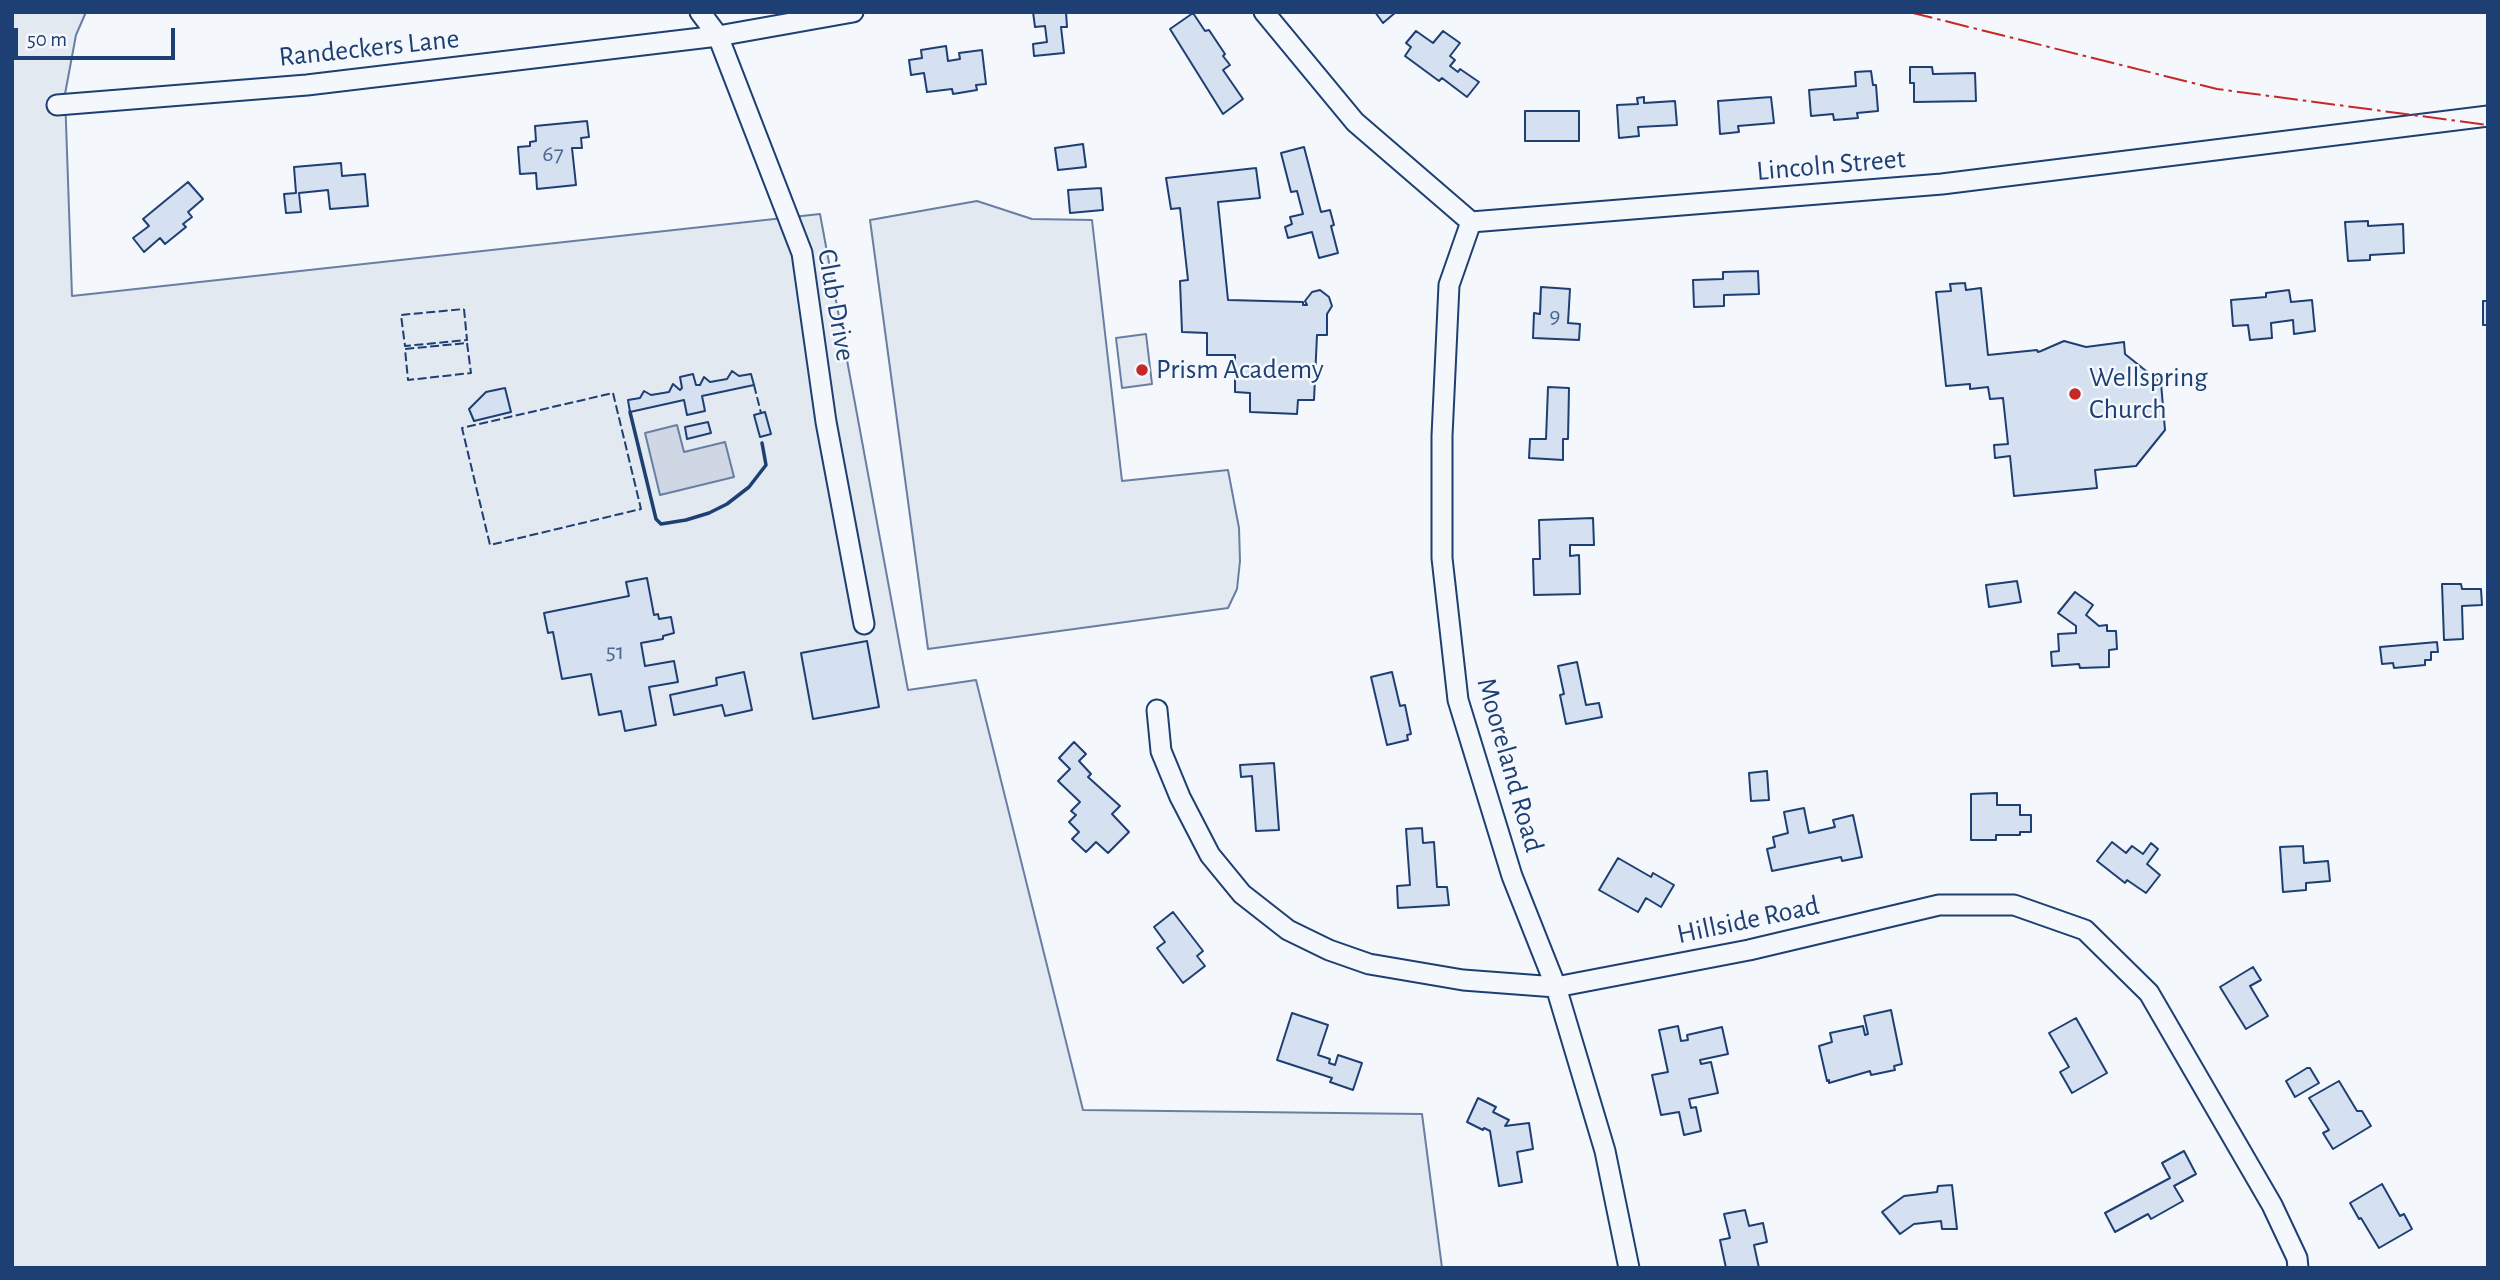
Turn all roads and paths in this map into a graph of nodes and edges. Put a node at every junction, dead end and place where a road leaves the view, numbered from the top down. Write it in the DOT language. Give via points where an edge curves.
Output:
graph roads {
  1 [pos="700,12"];
  2 [pos="853,12"];
  3 [pos="1264,12"];
  4 [pos="718,36"];
  5 [pos="57,105"];
  6 [pos="2488,116"];
  7 [pos="1471,222"];
  8 [pos="864,624"];
  9 [pos="1157,710"];
  10 [pos="1556,987"];
  11 [pos="1629,1268"];
  12 [pos="2298,1268"];
  1 -- 4 [label="street, Club Drive"];
  2 -- 4 [label="street, Randeckers Lane"];
  3 -- 7 [label="street" via="1355,122"];
  4 -- 5 [label="street, Randeckers Lane" via="307,85"];
  4 -- 8 [label="street, Club Drive" via="802,253 826,422"];
  6 -- 7 [label="street, Lincoln Street" via="1942,184"];
  7 -- 10 [label="street, Mooreland Road" via="1448,285 1442,436 1444,571 1458,700 1512,876"];
  9 -- 10 [label="street, Hillside Road" via="1161,751 1210,855 1242,894 1288,930 1369,964 1463,980"];
  10 -- 11 [label="street, Mooreland Road" via="1605,1151"];
  10 -- 12 [label="street, Hillside Road" via="1749,950 1939,905 2014,905 2085,930 2150,993 2272,1205"];
}
